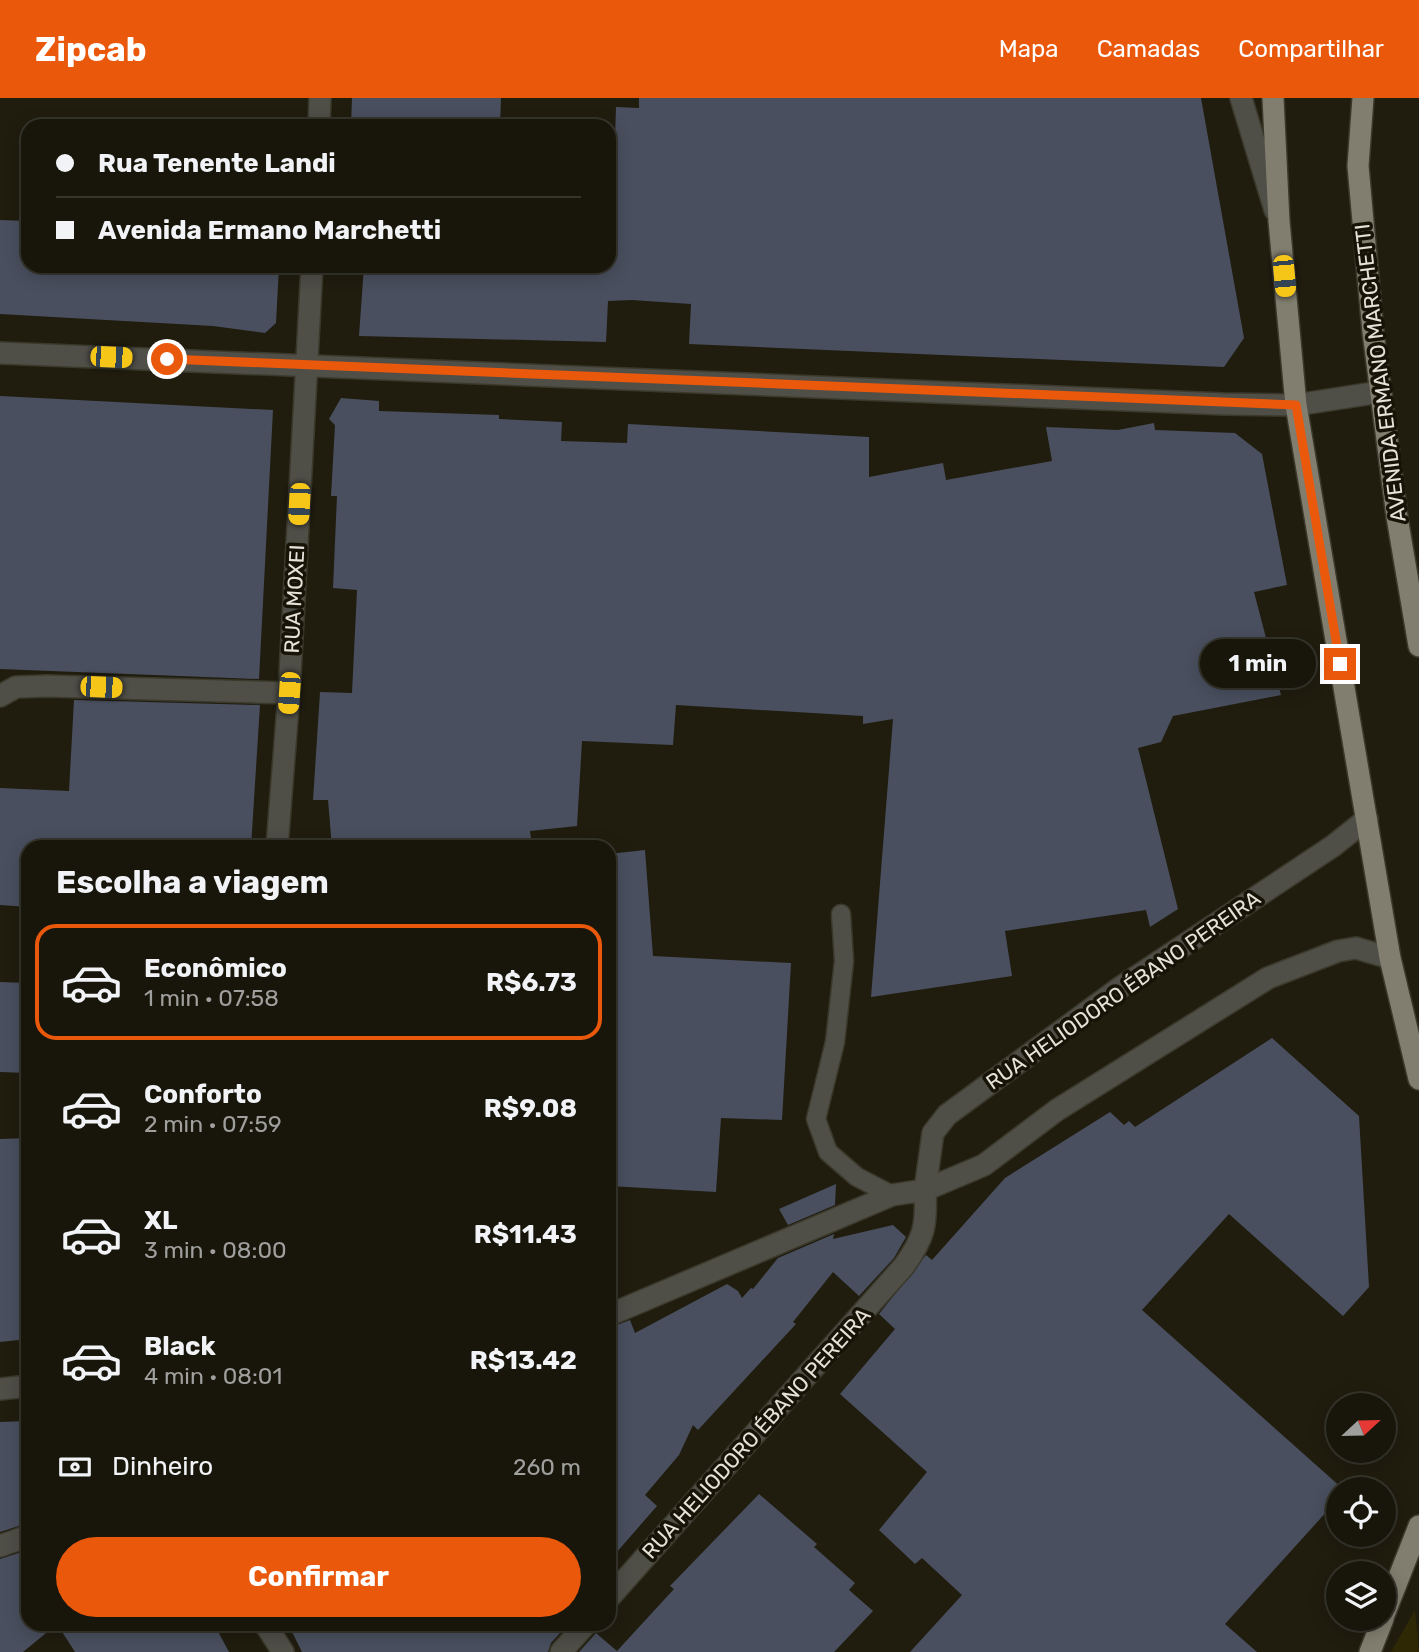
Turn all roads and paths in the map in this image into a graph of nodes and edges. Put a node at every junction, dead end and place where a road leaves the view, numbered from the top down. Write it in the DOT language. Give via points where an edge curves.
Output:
graph roads {
  1 [pos="320,98"];
  2 [pos="1241,98"];
  3 [pos="1273,98"];
  4 [pos="1363,98"];
  5 [pos="319,119"];
  6 [pos="1279,221"];
  7 [pos="312,273"];
  8 [pos="0,353"];
  9 [pos="306,364"];
  10 [pos="1380,392"];
  11 [pos="1296,405"];
  12 [pos="1419,646"];
  13 [pos="289,693"];
  14 [pos="0,696"];
  15 [pos="1367,820"];
  16 [pos="278,840"];
  17 [pos="841,914"];
  18 [pos="1390,958"];
  19 [pos="1419,1079"];
  20 [pos="925,1190"];
  21 [pos="892,1195"];
  22 [pos="616,1312"];
  23 [pos="21,1388"];
  24 [pos="0,1389"];
  25 [pos="1419,1526"];
  26 [pos="21,1538"];
  27 [pos="0,1546"];
  28 [pos="1396,1586"];
  29 [pos="616,1590"];
  30 [pos="270,1631"];
  31 [pos="580,1631"];
  32 [pos="1378,1631"];
  33 [pos="283,1652"];
  34 [pos="561,1652"];
  35 [pos="1370,1652"];
  1 -- 5 [label="street"];
  2 -- 6 [label="street"];
  3 -- 6 [label="main road"];
  4 -- 10 [label="main road, AVENIDA ERMANO MARCHETTI" via="1358,166"];
  6 -- 11 [label="main road"];
  7 -- 9 [label="street, RUA MOXEI"];
  8 -- 9 [label="street"];
  9 -- 11 [label="street"];
  9 -- 13 [label="street, RUA MOXEI"];
  10 -- 11 [label="street"];
  10 -- 12 [label="main road, AVENIDA ERMANO MARCHETTI"];
  11 -- 15 [label="main road"];
  13 -- 14 [label="street" via="47,685 16,687"];
  13 -- 16 [label="street, RUA MOXEI"];
  15 -- 18 [label="main road"];
  15 -- 20 [label="street, RUA HELIODORO ÉBANO PEREIRA" via="1121,987 947,1115 933,1133"];
  17 -- 21 [label="lane" via="844,961 835,1042 816,1119 828,1152 857,1177"];
  18 -- 19 [label="main road"];
  18 -- 20 [label="street" via="1356,948 1268,978 1057,1110 984,1165"];
  20 -- 21 [label="street"];
  20 -- 29 [label="street, RUA HELIODORO ÉBANO PEREIRA" via="922,1241 904,1266"];
  21 -- 22 [label="street"];
  23 -- 24 [label="street"];
  25 -- 28 [label="main road"];
  26 -- 27 [label="street"];
  30 -- 33 [label="street"];
  31 -- 34 [label="street"];
  32 -- 35 [label="main road"];
}
